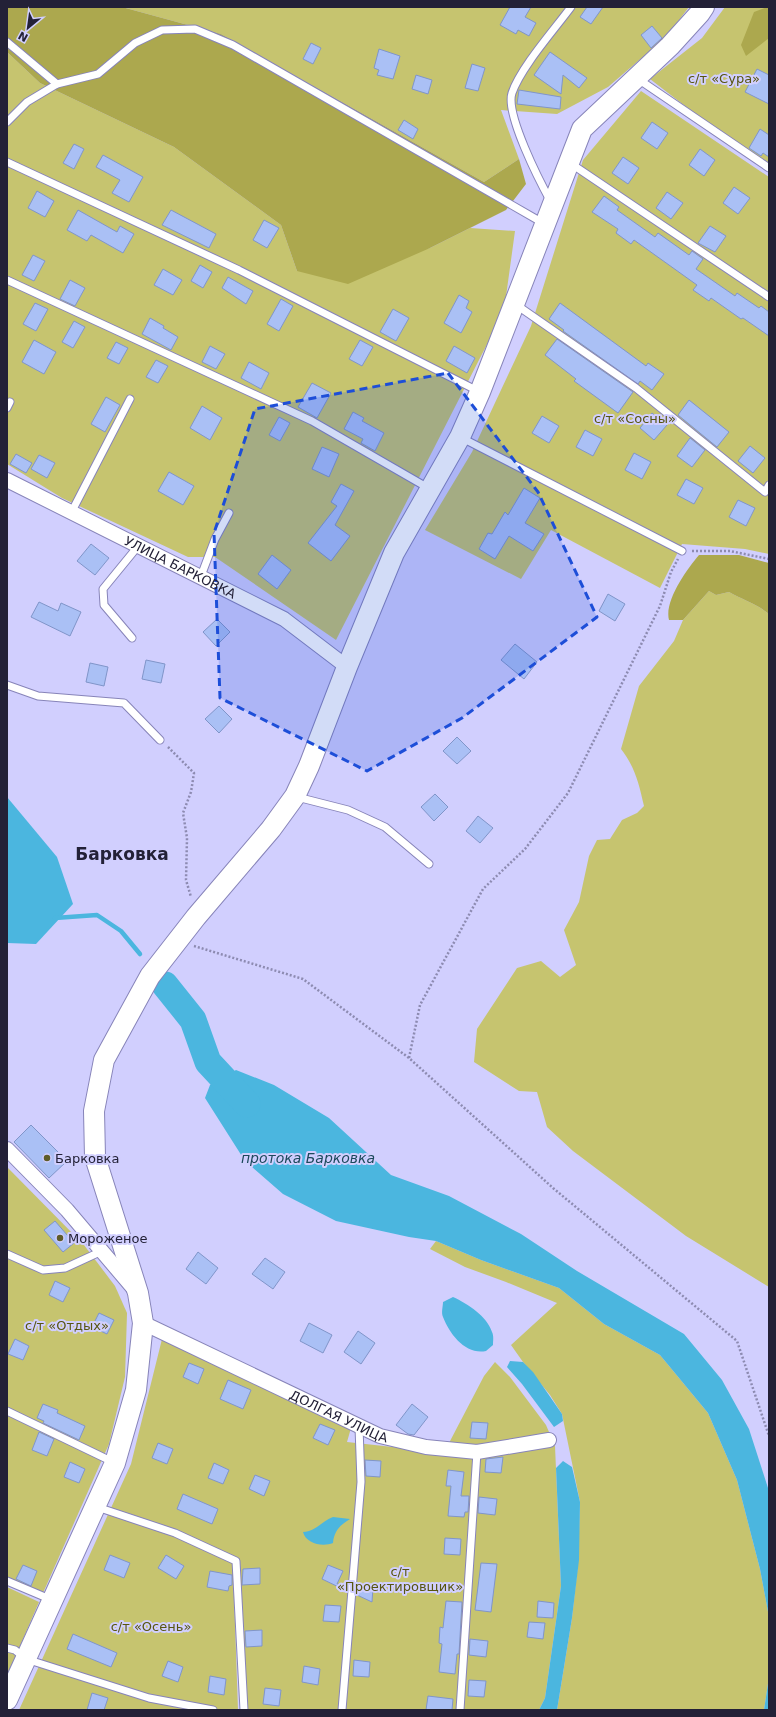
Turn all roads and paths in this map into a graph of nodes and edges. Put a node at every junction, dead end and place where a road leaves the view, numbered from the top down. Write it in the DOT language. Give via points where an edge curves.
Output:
graph roads {
  1 [pos="571,7"];
  2 [pos="704,7"];
  3 [pos="7,42"];
  4 [pos="636,78"];
  5 [pos="57,84"];
  6 [pos="7,122"];
  7 [pos="7,162"];
  8 [pos="569,162"];
  9 [pos="769,168"];
  10 [pos="552,204"];
  11 [pos="546,224"];
  12 [pos="7,280"];
  13 [pos="769,297"];
  14 [pos="515,304"];
  15 [pos="480,392"];
  16 [pos="130,399"];
  17 [pos="460,437"];
  18 [pos="9,483"];
  19 [pos="769,485"];
  20 [pos="430,489"];
  21 [pos="71,513"];
  22 [pos="229,514"];
  23 [pos="139,545"];
  24 [pos="682,551"];
  25 [pos="769,559"];
  26 [pos="201,576"];
  27 [pos="132,638"];
  28 [pos="347,667"];
  29 [pos="7,686"];
  30 [pos="160,740"];
  31 [pos="295,796"];
  32 [pos="429,864"];
  33 [pos="196,916"];
  34 [pos="177,941"];
  35 [pos="409,1058"];
  36 [pos="7,1149"];
  37 [pos="102,1252"];
  38 [pos="7,1254"];
  39 [pos="138,1293"];
  40 [pos="143,1323"];
  41 [pos="7,1411"];
  42 [pos="359,1427"];
  43 [pos="769,1436"];
  44 [pos="549,1440"];
  45 [pos="477,1452"];
  46 [pos="115,1462"];
  47 [pos="95,1506"];
  48 [pos="7,1581"];
  49 [pos="52,1601"];
  50 [pos="7,1648"];
  51 [pos="26,1659"];
  52 [pos="7,1700"];
  53 [pos="213,1710"];
  54 [pos="244,1710"];
  55 [pos="342,1710"];
  56 [pos="460,1710"];
  1 -- 10 [label="lane" via="528,65 512,94 511,108 517,126 534,171"];
  2 -- 4 [label="main road" via="670,46"];
  3 -- 5 [label="lane"];
  4 -- 8 [label="main road" via="582,129"];
  4 -- 9 [label="lane"];
  5 -- 6 [label="lane" via="27,102"];
  5 -- 11 [label="lane" via="98,74 135,43 162,30 195,29 233,45"];
  7 -- 15 [label="lane" via="239,270"];
  8 -- 10 [label="main road"];
  8 -- 13 [label="lane"];
  10 -- 11 [label="main road"];
  11 -- 14 [label="main road"];
  12 -- 20 [label="lane" via="312,421"];
  14 -- 15 [label="main road"];
  14 -- 19 [label="lane" via="636,388 765,492"];
  15 -- 17 [label="main road"];
  16 -- 21 [label="lane"];
  17 -- 20 [label="main road"];
  17 -- 24 [label="lane"];
  18 -- 21 [label="street, УЛИЦА БАРКОВКА"];
  20 -- 28 [label="main road" via="394,553"];
  21 -- 23 [label="street, УЛИЦА БАРКОВКА"];
  22 -- 26 [label="lane" via="215,539"];
  23 -- 26 [label="street, УЛИЦА БАРКОВКА"];
  23 -- 27 [label="lane" via="103,590 104,605"];
  24 -- 25 [label="path" via="730,551"];
  24 -- 35 [label="path" via="671,572 660,606 568,793 525,849 483,889 420,1005"];
  26 -- 28 [label="street, УЛИЦА БАРКОВКА" via="284,619"];
  28 -- 31 [label="main road"];
  29 -- 30 [label="lane" via="38,696 124,703"];
  30 -- 33 [label="path" via="194,773 191,792 183,813 187,838 186,880"];
  31 -- 32 [label="lane" via="348,810 385,827"];
  31 -- 33 [label="main road" via="271,829"];
  33 -- 34 [label="main road"];
  34 -- 35 [label="path" via="303,979"];
  34 -- 39 [label="main road" via="150,976 104,1060 94,1111 95,1157"];
  35 -- 43 [label="path" via="552,1188 737,1341"];
  36 -- 37 [label="street" via="67,1210"];
  37 -- 38 [label="lane" via="65,1268 43,1270"];
  37 -- 39 [label="street"];
  39 -- 40 [label="main road"];
  40 -- 42 [label="street, ДОЛГАЯ УЛИЦА"];
  40 -- 46 [label="main road" via="136,1390"];
  41 -- 46 [label="lane"];
  42 -- 45 [label="street, ДОЛГАЯ УЛИЦА" via="380,1436 426,1447"];
  42 -- 55 [label="lane" via="361,1482"];
  44 -- 45 [label="street, ДОЛГАЯ УЛИЦА"];
  45 -- 56 [label="lane"];
  46 -- 47 [label="main road"];
  47 -- 49 [label="main road"];
  47 -- 54 [label="lane" via="176,1532 236,1561"];
  48 -- 49 [label="lane"];
  49 -- 51 [label="main road"];
  50 -- 51 [label="lane" via="15,1650"];
  51 -- 52 [label="main road"];
  51 -- 53 [label="lane" via="148,1698"];
}
